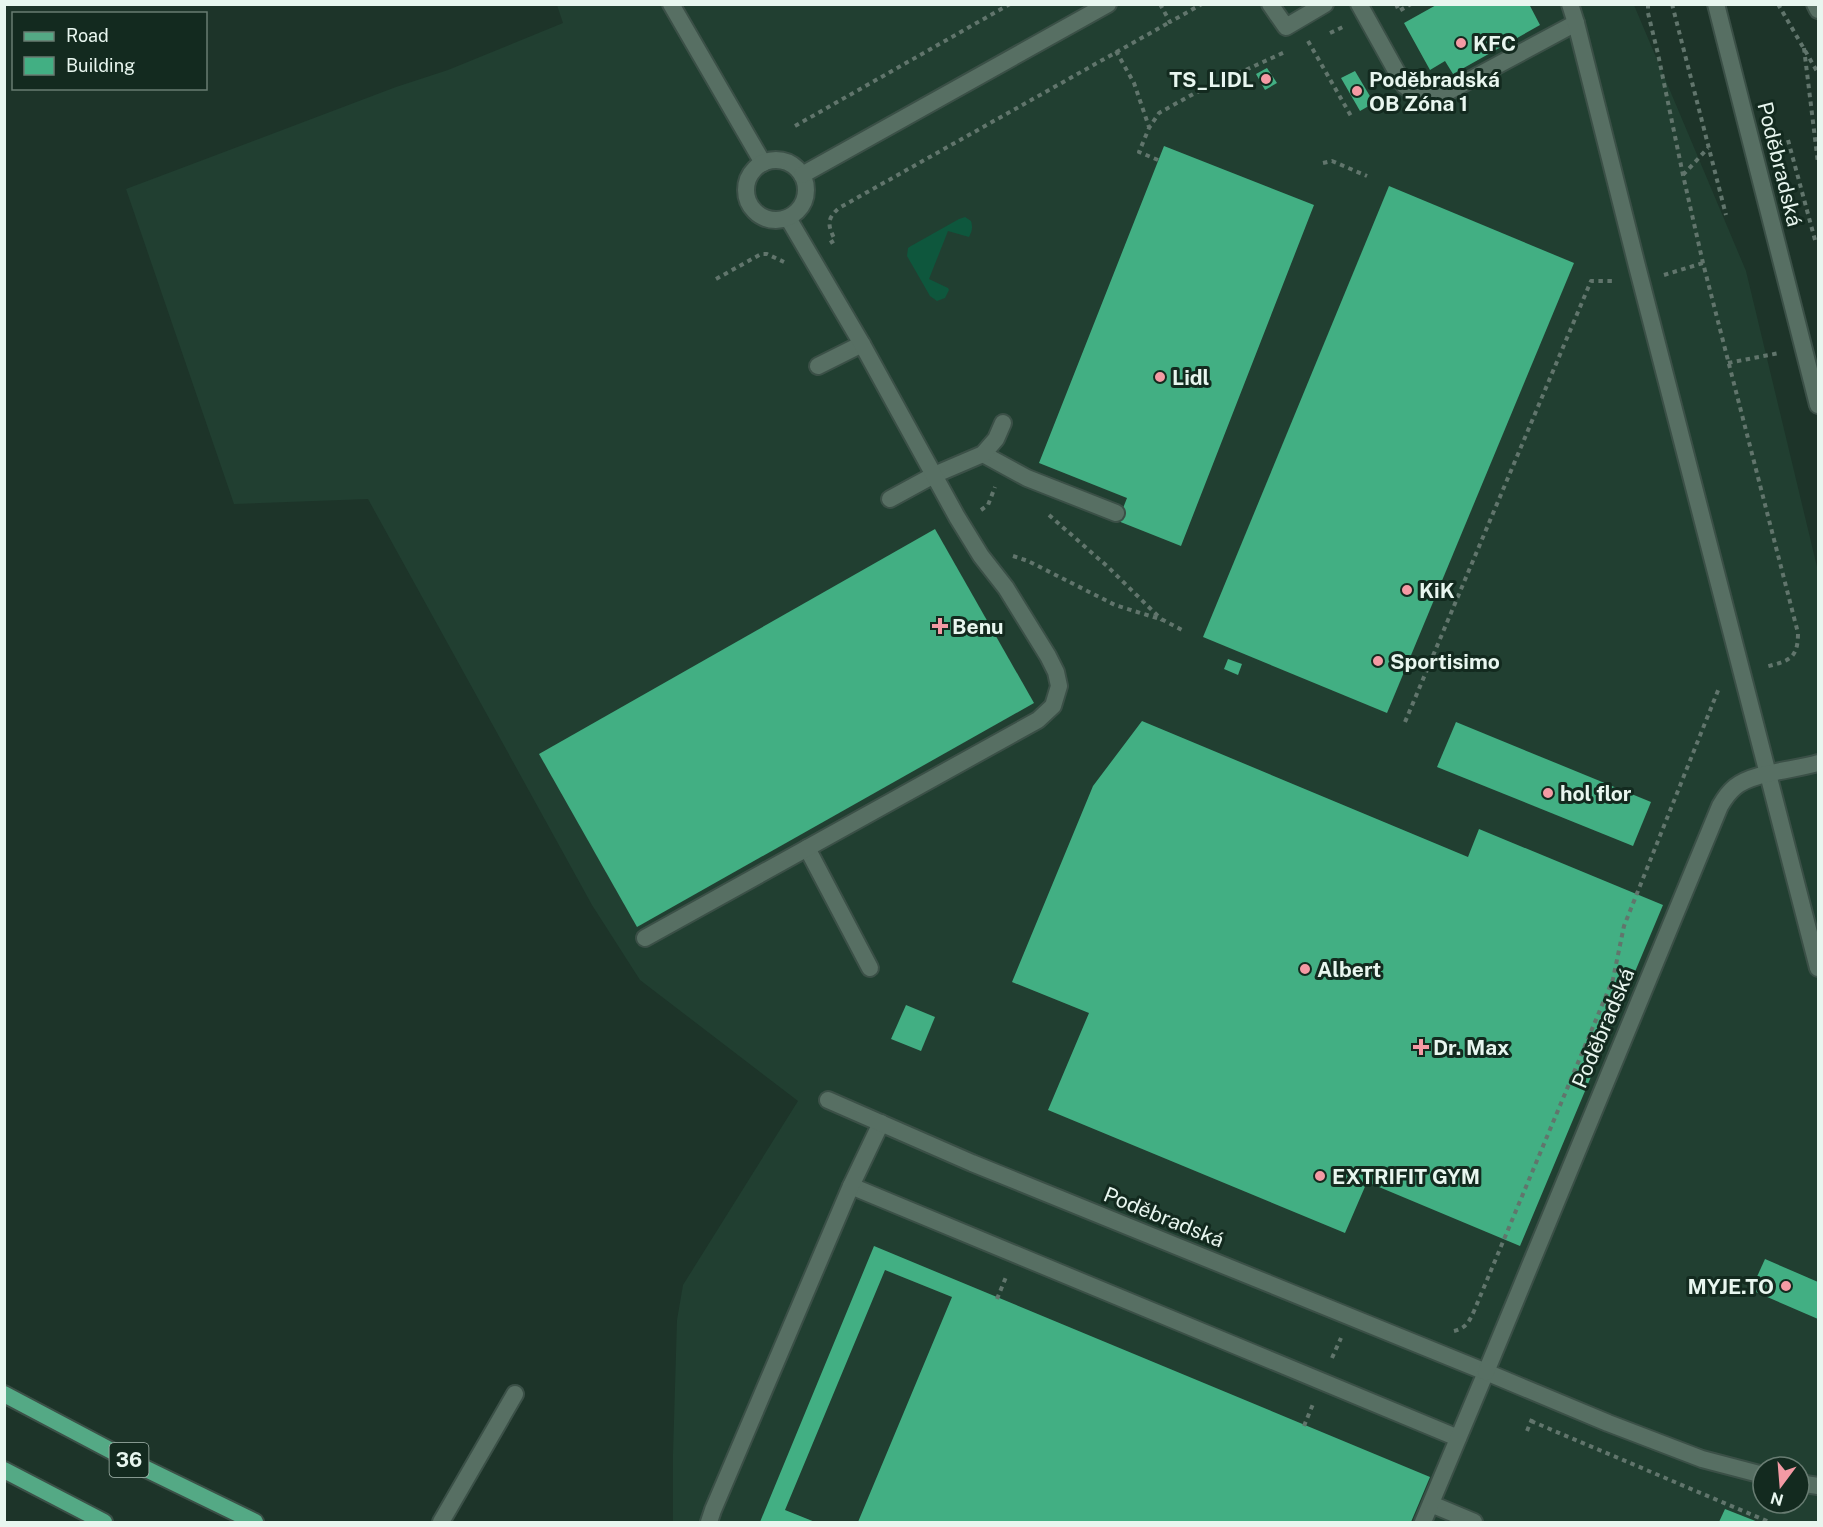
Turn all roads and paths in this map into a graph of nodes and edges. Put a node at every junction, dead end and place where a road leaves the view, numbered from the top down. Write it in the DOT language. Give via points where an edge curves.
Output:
graph roads {
  1 [pos="671,4"];
  2 [pos="1010,4"];
  3 [pos="1108,4"];
  4 [pos="1160,4"];
  5 [pos="1202,4"];
  6 [pos="1270,4"];
  7 [pos="1325,4"];
  8 [pos="1396,4"];
  9 [pos="1411,4"];
  10 [pos="1570,4"];
  11 [pos="1672,4"];
  12 [pos="1716,4"];
  13 [pos="1778,4"];
  14 [pos="1815,4"];
  15 [pos="1818,10"];
  16 [pos="1362,11"];
  17 [pos="1297,21"];
  18 [pos="1170,22"];
  19 [pos="1576,23"];
  20 [pos="1328,34"];
  21 [pos="1318,38"];
  22 [pos="1309,42"];
  23 [pos="1298,46"];
  24 [pos="1804,48"];
  25 [pos="1116,51"];
  26 [pos="1288,51"];
  27 [pos="1818,73"];
  28 [pos="1351,116"];
  29 [pos="795,126"];
  30 [pos="1149,128"];
  31 [pos="1788,140"];
  32 [pos="1708,148"];
  33 [pos="1818,156"];
  34 [pos="1158,160"];
  35 [pos="764,163"];
  36 [pos="1323,163"];
  37 [pos="1818,163"];
  38 [pos="802,175"];
  39 [pos="1683,175"];
  40 [pos="1367,176"];
  41 [pos="1726,215"];
  42 [pos="788,218"];
  43 [pos="1818,240"];
  44 [pos="810,256"];
  45 [pos="1623,280"];
  46 [pos="862,344"];
  47 [pos="1804,348"];
  48 [pos="1728,363"];
  49 [pos="818,366"];
  50 [pos="1818,405"];
  51 [pos="1003,423"];
  52 [pos="983,454"];
  53 [pos="934,475"];
  54 [pos="1027,478"];
  55 [pos="997,483"];
  56 [pos="890,499"];
  57 [pos="980,511"];
  58 [pos="1116,513"];
  59 [pos="978,550"];
  60 [pos="1163,620"];
  61 [pos="1182,630"];
  62 [pos="1405,722"];
  63 [pos="1818,763"];
  64 [pos="1769,774"];
  65 [pos="807,848"];
  66 [pos="1624,926"];
  67 [pos="645,938"];
  68 [pos="870,968"];
  69 [pos="1818,968"];
  70 [pos="828,1100"];
  71 [pos="881,1123"];
  72 [pos="851,1186"];
  73 [pos="1450,1331"];
  74 [pos="1486,1372"];
  75 [pos="4,1394"];
  76 [pos="515,1394"];
  77 [pos="1532,1421"];
  78 [pos="1458,1438"];
  79 [pos="4,1470"];
  80 [pos="1751,1473"];
  81 [pos="1431,1504"];
  82 [pos="104,1522"];
  83 [pos="255,1522"];
  84 [pos="441,1522"];
  85 [pos="709,1522"];
  86 [pos="1423,1522"];
  87 [pos="1474,1522"];
  88 [pos="1769,1522"];
  1 -- 35 [label="street"];
  2 -- 29 [label="path"];
  3 -- 38 [label="street"];
  4 -- 18 [label="path"];
  5 -- 18 [label="path"];
  6 -- 17 [label="street" via="1286,27"];
  7 -- 17 [label="street"];
  8 -- 9 [label="path" via="1399,11"];
  10 -- 19 [label="street"];
  11 -- 32 [label="path"];
  12 -- 47 [label="street, Poděbradská"];
  13 -- 24 [label="path"];
  14 -- 15 [label="street"];
  16 -- 19 [label="street" via="1404,85 1418,96 1431,98"];
  16 -- 20 [label="path"];
  17 -- 22 [label="path"];
  18 -- 25 [label="path"];
  19 -- 64 [label="street"];
  21 -- 22 [label="path"];
  22 -- 23 [label="path"];
  22 -- 28 [label="path"];
  24 -- 27 [label="path"];
  24 -- 33 [label="path"];
  25 -- 30 [label="path" via="1134,83"];
  25 -- 44 [label="path" via="839,208 829,223 835,240"];
  26 -- 30 [label="path" via="1174,104 1159,113"];
  30 -- 34 [label="path" via="1139,152"];
  31 -- 43 [label="path"];
  32 -- 39 [label="path"];
  32 -- 41 [label="path"];
  33 -- 37 [label="path"];
  35 -- 38 [label="street" via="790,163"];
  35 -- 42 [label="street" via="749,176 746,186 750,205 771,220"];
  36 -- 40 [label="path" via="1332,160"];
  38 -- 42 [label="street" via="806,185 803,205"];
  42 -- 44 [label="street"];
  44 -- 46 [label="street"];
  45 -- 62 [label="path" via="1592,281"];
  46 -- 49 [label="street"];
  46 -- 53 [label="street"];
  47 -- 48 [label="path"];
  47 -- 50 [label="street, Poděbradská"];
  51 -- 52 [label="street"];
  52 -- 53 [label="street"];
  52 -- 54 [label="street"];
  53 -- 56 [label="street"];
  53 -- 59 [label="street"];
  54 -- 58 [label="street"];
  54 -- 60 [label="path" via="1031,499"];
  55 -- 57 [label="path" via="988,505"];
  59 -- 60 [label="path" via="1028,561 1115,605"];
  59 -- 65 [label="street" via="1006,588 1056,672 1059,686 1053,706 1038,720"];
  60 -- 61 [label="path"];
  63 -- 64 [label="street, Poděbradská"];
  64 -- 69 [label="street"];
  64 -- 74 [label="street, Poděbradská" via="1733,788 1720,806"];
  65 -- 67 [label="street"];
  65 -- 68 [label="street"];
  66 -- 73 [label="path" via="1613,979 1474,1311 1463,1328"];
  70 -- 71 [label="street, Poděbradská"];
  71 -- 72 [label="street"];
  71 -- 74 [label="street, Poděbradská"];
  72 -- 78 [label="street"];
  72 -- 85 [label="street"];
  74 -- 78 [label="street"];
  74 -- 80 [label="street, Poděbradská" via="1682,1452"];
  75 -- 83 [label="main road, 36"];
  76 -- 84 [label="street"];
  77 -- 88 [label="path"];
  78 -- 81 [label="street"];
  79 -- 82 [label="main road"];
  81 -- 86 [label="street"];
  81 -- 87 [label="street"];
}
